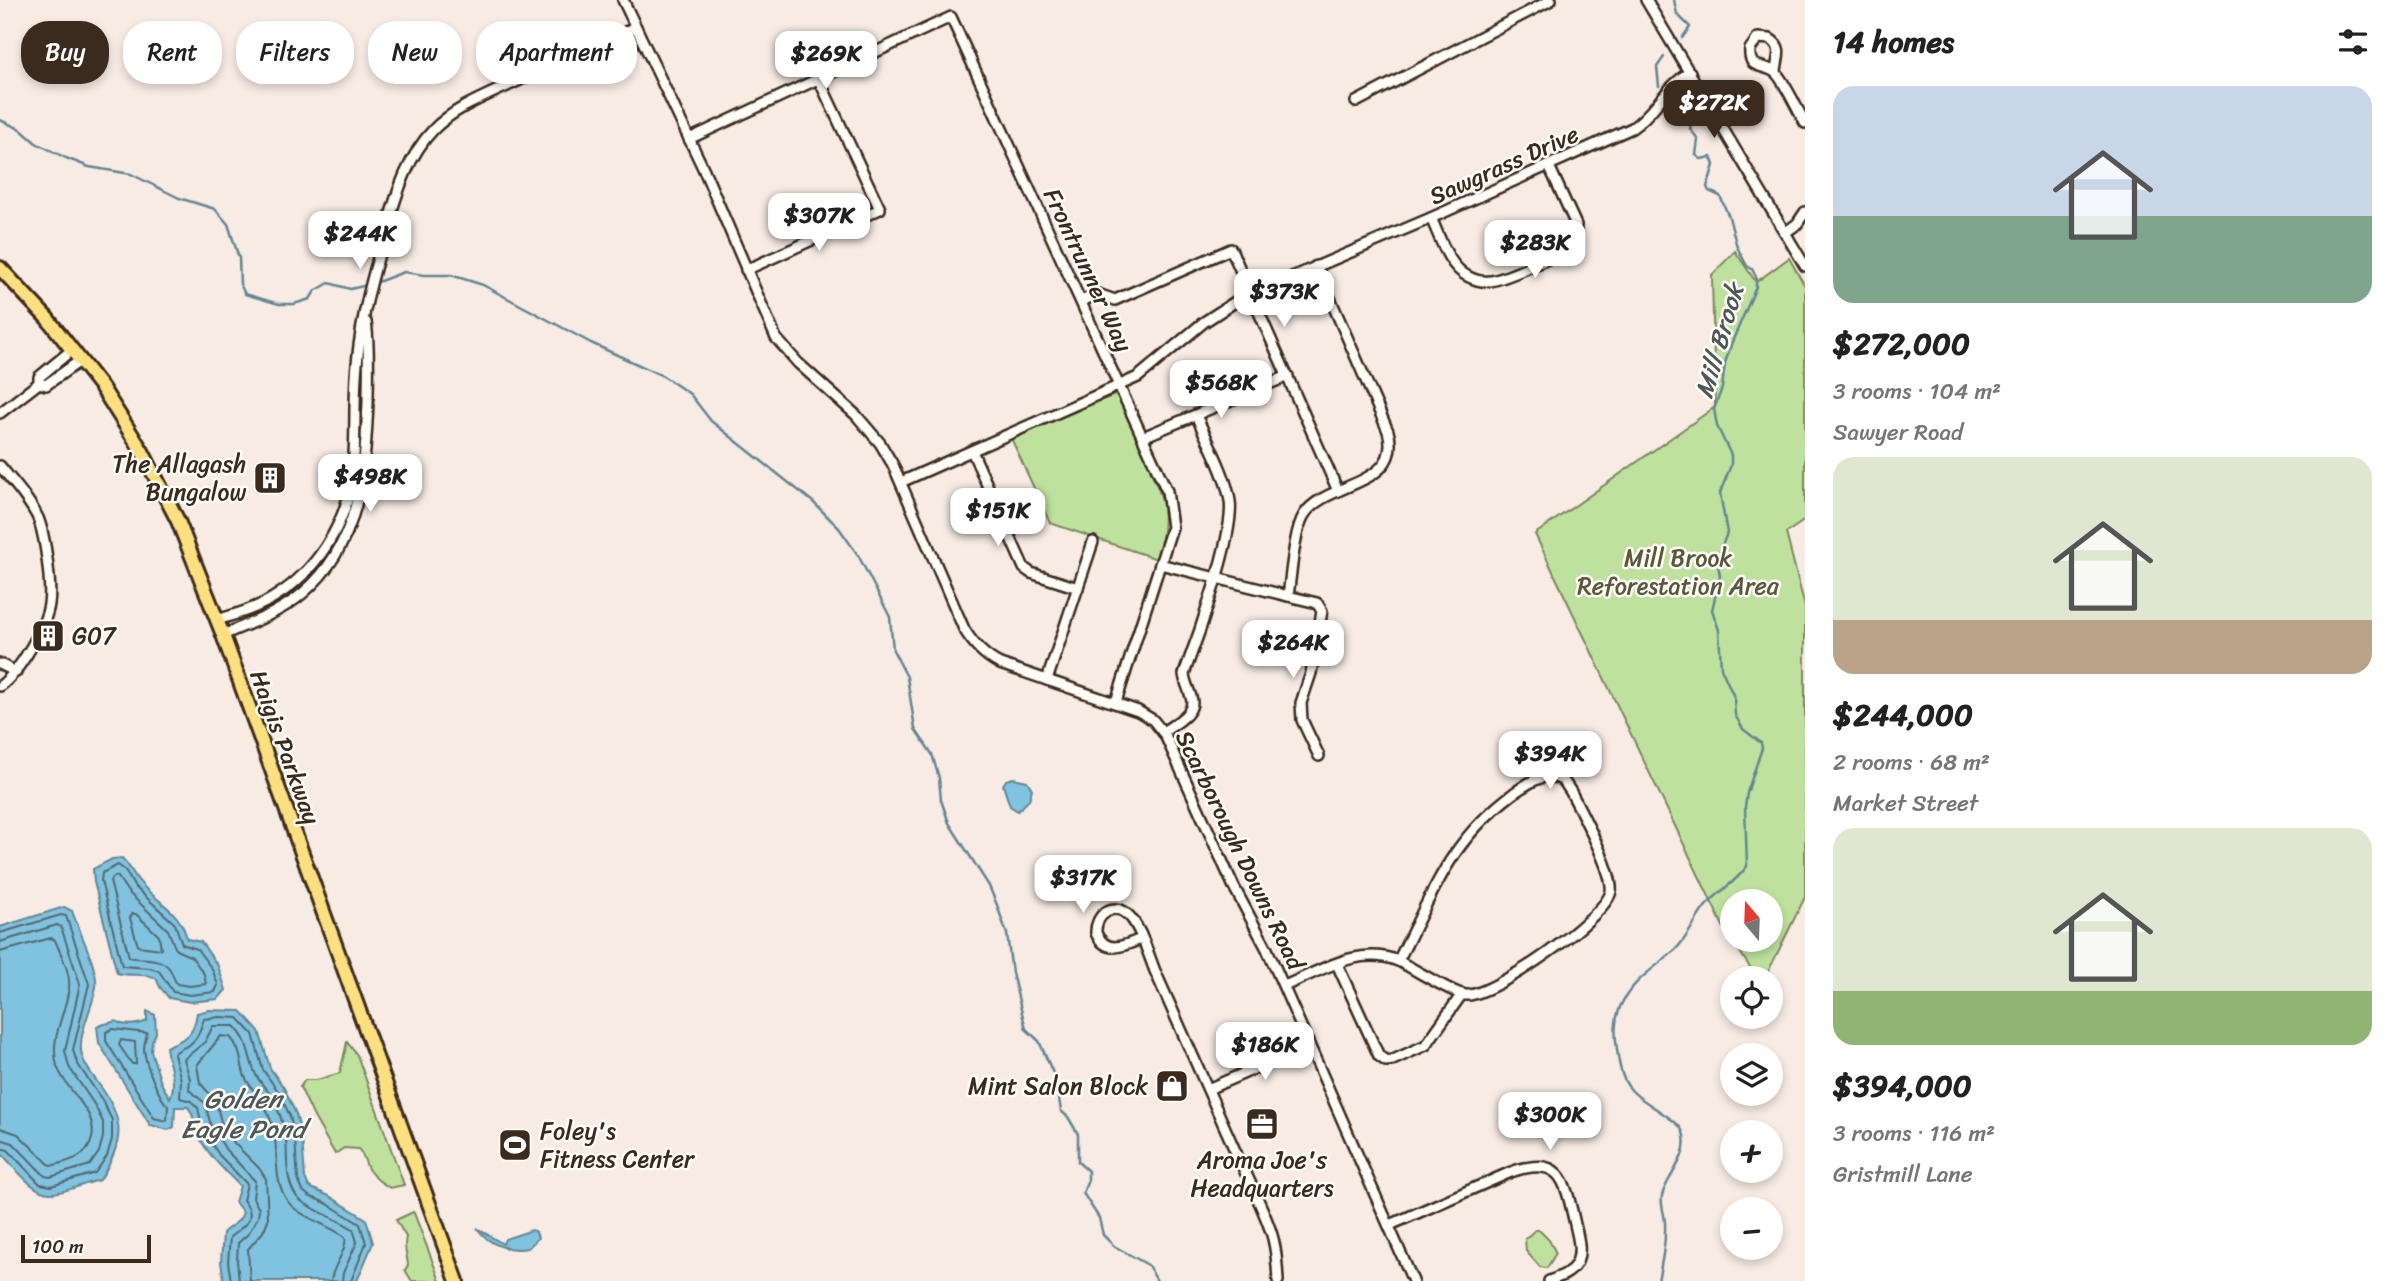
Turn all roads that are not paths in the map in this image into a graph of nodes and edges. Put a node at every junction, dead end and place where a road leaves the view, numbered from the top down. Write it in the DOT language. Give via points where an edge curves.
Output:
graph roads {
  1 [pos="623,0"];
  2 [pos="1551,0"];
  3 [pos="1646,0"];
  4 [pos="633,21"];
  5 [pos="637,29"];
  6 [pos="813,67"];
  7 [pos="1690,72"];
  8 [pos="1776,74"];
  9 [pos="818,79"];
  10 [pos="513,84"];
  11 [pos="1356,102"];
  12 [pos="1805,123"];
  13 [pos="689,139"];
  14 [pos="1549,166"];
  15 [pos="1805,212"];
  16 [pos="1431,218"];
  17 [pos="1786,232"];
  18 [pos="1316,266"];
  19 [pos="1805,266"];
  20 [pos="0,268"];
  21 [pos="746,270"];
  22 [pos="1252,294"];
  23 [pos="1081,301"];
  24 [pos="364,313"];
  25 [pos="77,355"];
  26 [pos="1288,376"];
  27 [pos="1120,386"];
  28 [pos="0,413"];
  29 [pos="1196,415"];
  30 [pos="1143,437"];
  31 [pos="972,451"];
  32 [pos="0,466"];
  33 [pos="901,482"];
  34 [pos="1338,491"];
  35 [pos="1093,542"];
  36 [pos="1160,564"];
  37 [pos="1215,579"];
  38 [pos="1078,588"];
  39 [pos="1288,596"];
  40 [pos="217,620"];
  41 [pos="223,635"];
  42 [pos="0,664"];
  43 [pos="16,672"];
  44 [pos="1047,680"];
  45 [pos="0,686"];
  46 [pos="1116,702"];
  47 [pos="1163,732"];
  48 [pos="1319,756"];
  49 [pos="1141,939"];
  50 [pos="1398,961"];
  51 [pos="1337,964"];
  52 [pos="1284,986"];
  53 [pos="1462,994"];
  54 [pos="1309,1045"];
  55 [pos="1208,1089"];
  56 [pos="1390,1225"];
  57 [pos="457,1281"];
  58 [pos="1278,1281"];
  59 [pos="1413,1281"];
  60 [pos="1549,1281"];
  1 -- 4 [label="street, Scarborough Downs Road"];
  2 -- 11 [label="street"];
  3 -- 7 [label="street"];
  5 -- 13 [label="street, Scarborough Downs Road"];
  6 -- 9 [label="street"];
  7 -- 14 [label="street, Sawgrass Drive" via="1671,86 1639,124"];
  7 -- 17 [label="street"];
  8 -- 12 [label="street"];
  9 -- 13 [label="street"];
  9 -- 21 [label="street" via="880,209"];
  9 -- 23 [label="street, Frontrunner Way" via="951,17"];
  10 -- 24 [label="street" via="478,100 434,130 417,152 397,192"];
  13 -- 21 [label="street, Scarborough Downs Road"];
  14 -- 16 [label="street, Sawgrass Drive"];
  14 -- 16 [label="street" via="1576,225 1574,239 1560,253 1497,280 1480,281 1457,268"];
  15 -- 17 [label="street"];
  16 -- 18 [label="street, Sawgrass Drive"];
  17 -- 19 [label="street"];
  18 -- 22 [label="street, Sawgrass Drive"];
  18 -- 34 [label="street" via="1390,438 1387,459 1380,469"];
  20 -- 25 [label="main road, Haigis Parkway"];
  21 -- 33 [label="street, Scarborough Downs Road" via="776,338 870,431"];
  22 -- 23 [label="street" via="1231,249 1115,300 1098,294"];
  22 -- 26 [label="street"];
  22 -- 27 [label="street, Sawgrass Drive" via="1215,315 1154,365"];
  23 -- 27 [label="street, Frontrunner Way"];
  24 -- 40 [label="street" via="356,364 351,481 334,534 315,561 276,596"];
  24 -- 41 [label="street" via="369,340 367,430 351,525 340,549 305,592"];
  25 -- 28 [label="street" via="39,377 39,383"];
  25 -- 40 [label="main road, Haigis Parkway" via="114,405 156,476"];
  26 -- 29 [label="street"];
  26 -- 34 [label="street"];
  27 -- 30 [label="street, Frontrunner Way"];
  27 -- 31 [label="street, Sawgrass Drive"];
  29 -- 30 [label="street"];
  29 -- 37 [label="street" via="1231,504"];
  30 -- 36 [label="street, Frontrunner Way" via="1171,508 1172,527"];
  31 -- 33 [label="street, Sawgrass Drive"];
  31 -- 38 [label="street" via="1024,568"];
  32 -- 43 [label="street" via="39,521 49,595 46,615"];
  33 -- 44 [label="street, Scarborough Downs Road" via="971,641 994,661"];
  34 -- 39 [label="street" via="1312,505 1301,520"];
  35 -- 38 [label="street"];
  36 -- 37 [label="street"];
  36 -- 46 [label="street, Frontrunner Way"];
  37 -- 39 [label="street"];
  37 -- 47 [label="street" via="1184,674 1192,706"];
  38 -- 44 [label="street"];
  39 -- 48 [label="street" via="1317,603 1322,611 1301,703 1302,720"];
  40 -- 41 [label="main road, Haigis Parkway"];
  41 -- 57 [label="main road, Haigis Parkway"];
  42 -- 43 [label="street"];
  43 -- 45 [label="street"];
  44 -- 46 [label="street, Scarborough Downs Road"];
  46 -- 47 [label="street, Scarborough Downs Road" via="1148,716"];
  47 -- 52 [label="street, Scarborough Downs Road"];
  49 -- 49 [label="street" via="1125,912 1108,911 1098,920 1096,933 1109,947"];
  49 -- 55 [label="street"];
  50 -- 51 [label="street" via="1370,954"];
  50 -- 53 [label="street"];
  50 -- 53 [label="street" via="1467,835 1536,779 1560,778 1571,792 1609,876 1610,896 1576,932 1524,968 1487,990"];
  51 -- 52 [label="street"];
  51 -- 53 [label="street" via="1379,1056 1386,1061 1429,1043"];
  52 -- 54 [label="street, Scarborough Downs Road"];
  54 -- 55 [label="street"];
  54 -- 56 [label="street, Scarborough Downs Road"];
  55 -- 58 [label="street" via="1271,1232"];
  56 -- 59 [label="street, Scarborough Downs Road"];
  56 -- 60 [label="street" via="1511,1172 1547,1167 1564,1183 1579,1247 1571,1270"];
}
